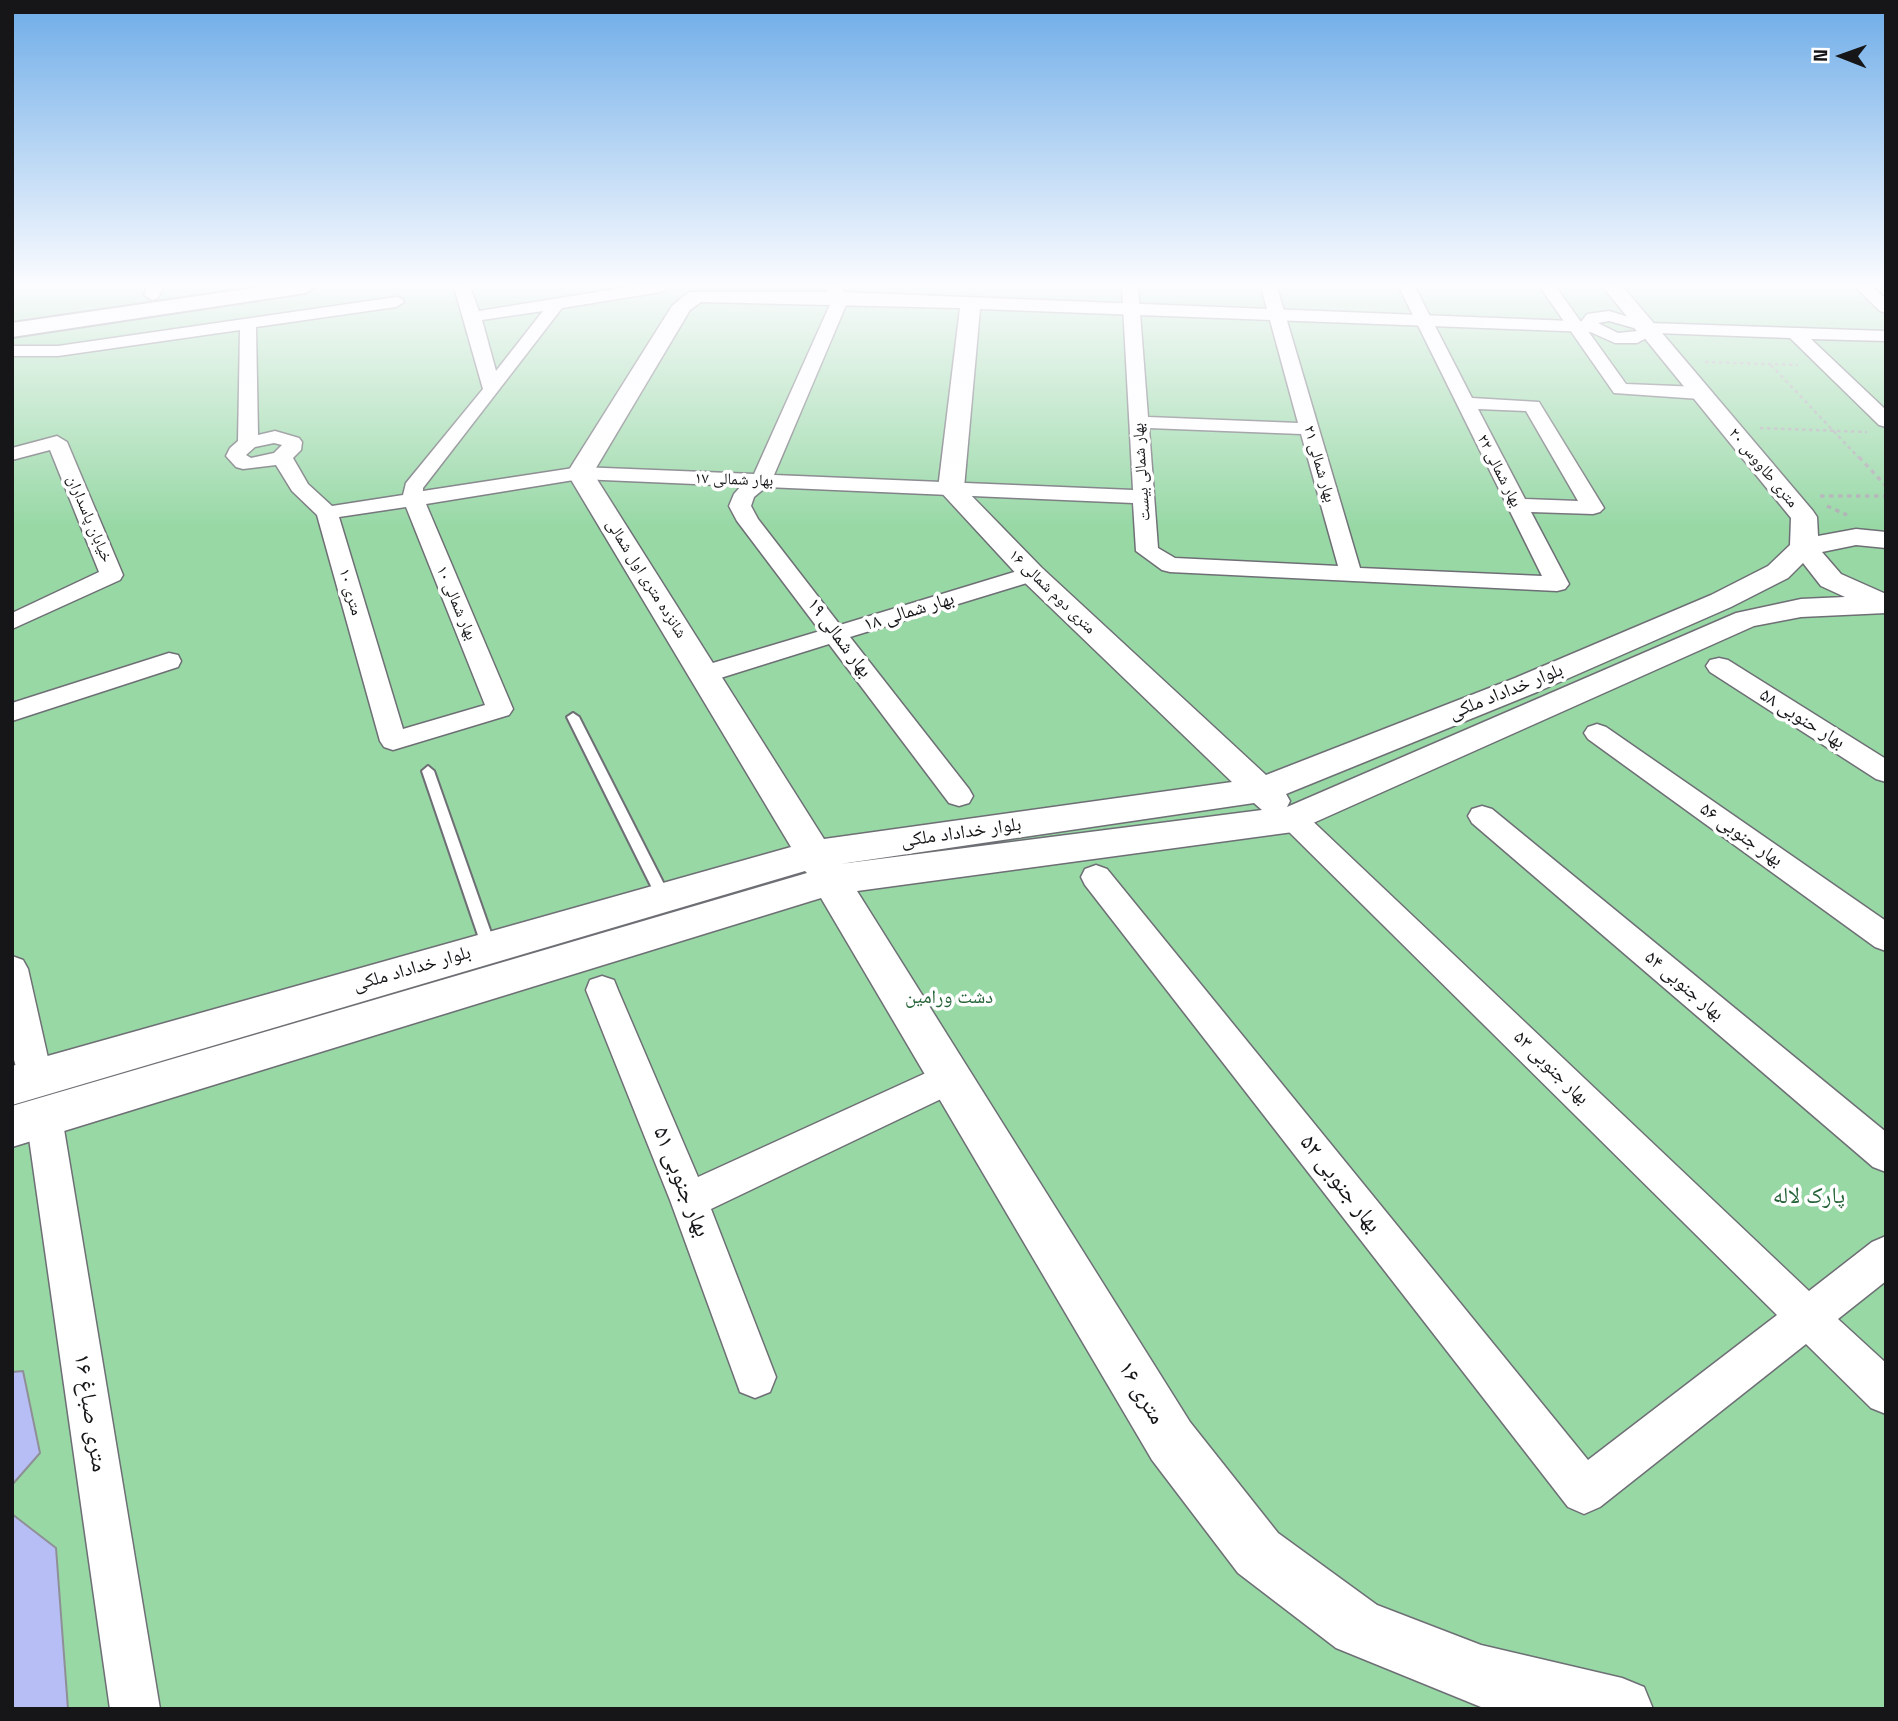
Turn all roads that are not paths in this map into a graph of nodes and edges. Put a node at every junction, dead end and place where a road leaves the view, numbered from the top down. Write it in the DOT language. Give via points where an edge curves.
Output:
graph roads {
  1 [pos="248,367"];
  2 [pos="486,367"];
  3 [pos="508,367"];
  4 [pos="644,367"];
  5 [pos="807,367"];
  6 [pos="968,367"];
  7 [pos="1134,367"];
  8 [pos="1291,367"];
  9 [pos="1446,367"];
  10 [pos="1607,367"];
  11 [pos="1679,367"];
  12 [pos="1826,367"];
  13 [pos="492,389"];
  14 [pos="1700,393"];
  15 [pos="1464,403"];
  16 [pos="1138,422"];
  17 [pos="1879,427"];
  18 [pos="1309,429"];
  19 [pos="12,454"];
  20 [pos="579,473"];
  21 [pos="761,481"];
  22 [pos="951,489"];
  23 [pos="1807,496"];
  24 [pos="1143,497"];
  25 [pos="412,498"];
  26 [pos="1516,505"];
  27 [pos="327,513"];
  28 [pos="1864,531"];
  29 [pos="1804,547"];
  30 [pos="1032,574"];
  31 [pos="1351,574"];
  32 [pos="1884,604"];
  33 [pos="12,622"];
  34 [pos="836,634"];
  35 [pos="169,661"];
  36 [pos="1719,666"];
  37 [pos="705,674"];
  38 [pos="12,712"];
  39 [pos="573,717"];
  40 [pos="1597,733"];
  41 [pos="393,741"];
  42 [pos="428,771"];
  43 [pos="1886,772"];
  44 [pos="1262,790"];
  45 [pos="959,796"];
  46 [pos="1482,816"];
  47 [pos="1293,819"];
  48 [pos="822,867"];
  49 [pos="1096,877"];
  50 [pos="663,897"];
  51 [pos="1886,938"];
  52 [pos="489,947"];
  53 [pos="12,969"];
  54 [pos="602,990"];
  55 [pos="950,1078"];
  56 [pos="26,1103"];
  57 [pos="1886,1155"];
  58 [pos="689,1200"];
  59 [pos="1886,1256"];
  60 [pos="1809,1317"];
  61 [pos="755,1377"];
  62 [pos="1886,1393"];
  63 [pos="135,1709"];
  64 [pos="1622,1709"];
  1 -- 27 [label="street" via="248,443 267,438 292,442 291,450 280,458 299,487"];
  2 -- 13 [label="street"];
  3 -- 13 [label="street"];
  4 -- 20 [label="street"];
  5 -- 21 [label="street"];
  6 -- 22 [label="street"];
  7 -- 16 [label="street, بهار شمالی بیست"];
  8 -- 18 [label="street, بهار شمالی ۲۱"];
  9 -- 15 [label="street, بهار شمالی ۲۲"];
  10 -- 14 [label="street" via="1619,389"];
  11 -- 14 [label="street, ۲۰ متری طاووس"];
  12 -- 17 [label="street"];
  13 -- 25 [label="street" via="413,487"];
  14 -- 23 [label="street, ۲۰ متری طاووس"];
  15 -- 26 [label="street, بهار شمالی ۲۲"];
  15 -- 26 [label="street" via="1532,405 1593,508"];
  16 -- 18 [label="street"];
  16 -- 24 [label="street, بهار شمالی بیست"];
  18 -- 31 [label="street, بهار شمالی ۲۱"];
  19 -- 33 [label="street, خیابان پاسداران" via="57,442 112,575"];
  20 -- 21 [label="street, بهار شمالی ۱۷"];
  20 -- 25 [label="street, بهار شمالی ۱۷"];
  20 -- 37 [label="street, شانزده متری اول شمالی"];
  21 -- 22 [label="street, بهار شمالی ۱۷"];
  21 -- 34 [label="street, بهار شمالی ۱۹" via="744,494 740,506"];
  22 -- 24 [label="street, بهار شمالی ۱۷"];
  22 -- 30 [label="street, ۱۶ متری دوم شمالی"];
  23 -- 28 [label="street"];
  23 -- 29 [label="street, ۲۰ متری طاووس"];
  24 -- 31 [label="street, بهار شمالی بیست" via="1147,551 1170,565"];
  25 -- 27 [label="street, بهار شمالی ۱۷"];
  25 -- 41 [label="street, بهار شمالی ۱۰" via="500,709"];
  26 -- 31 [label="street, بهار شمالی ۲۲" via="1556,584"];
  27 -- 41 [label="street, ۱۰ متری"];
  28 -- 29 [label="street"];
  29 -- 32 [label="street" via="1831,580"];
  29 -- 44 [label="street, بلوار خداداد ملکی" via="1778,572 1721,601"];
  30 -- 34 [label="street, بهار شمالی ۱۸"];
  30 -- 44 [label="street, ۱۶ متری دوم شمالی"];
  32 -- 47 [label="street, بلوار خداداد ملکی" via="1801,608 1746,619"];
  34 -- 37 [label="street, بهار شمالی ۱۸"];
  34 -- 45 [label="street, بهار شمالی ۱۹"];
  35 -- 38 [label="street"];
  36 -- 43 [label="street, بهار حنوبی ۵۸"];
  37 -- 48 [label="street, شانزده متری اول شمالی"];
  39 -- 50 [label="lane"];
  40 -- 51 [label="street, بهار جنوبی ۵۶"];
  42 -- 52 [label="lane"];
  44 -- 47 [label="street, ۱۶ متری دوم شمالی"];
  44 -- 48 [label="street, بلوار خداداد ملکی"];
  46 -- 57 [label="street, بهار جنوبی ۵۴"];
  47 -- 48 [label="street, بلوار خداداد ملکی"];
  47 -- 60 [label="street, بهار جنوبی ۵۳"];
  48 -- 50 [label="street, بلوار خداداد ملکی"];
  48 -- 55 [label="street, ۱۶ متری"];
  48 -- 56 [label="street, بلوار خداداد ملکی"];
  49 -- 60 [label="street, بهار جنوبی ۵۲" via="1584,1492"];
  50 -- 52 [label="street, بلوار خداداد ملکی"];
  52 -- 56 [label="street, بلوار خداداد ملکی"];
  53 -- 56 [label="street, ۱۶ متری صباغ"];
  54 -- 58 [label="street, بهار جنوبی ۵۱"];
  55 -- 58 [label="street"];
  55 -- 64 [label="street, ۱۶ متری" via="1171,1441 1258,1553 1357,1627 1481,1676"];
  56 -- 63 [label="street, ۱۶ متری صباغ"];
  58 -- 61 [label="street, بهار جنوبی ۵۱"];
  59 -- 60 [label="street"];
  60 -- 62 [label="street, بهار جنوبی ۵۳"];
}
